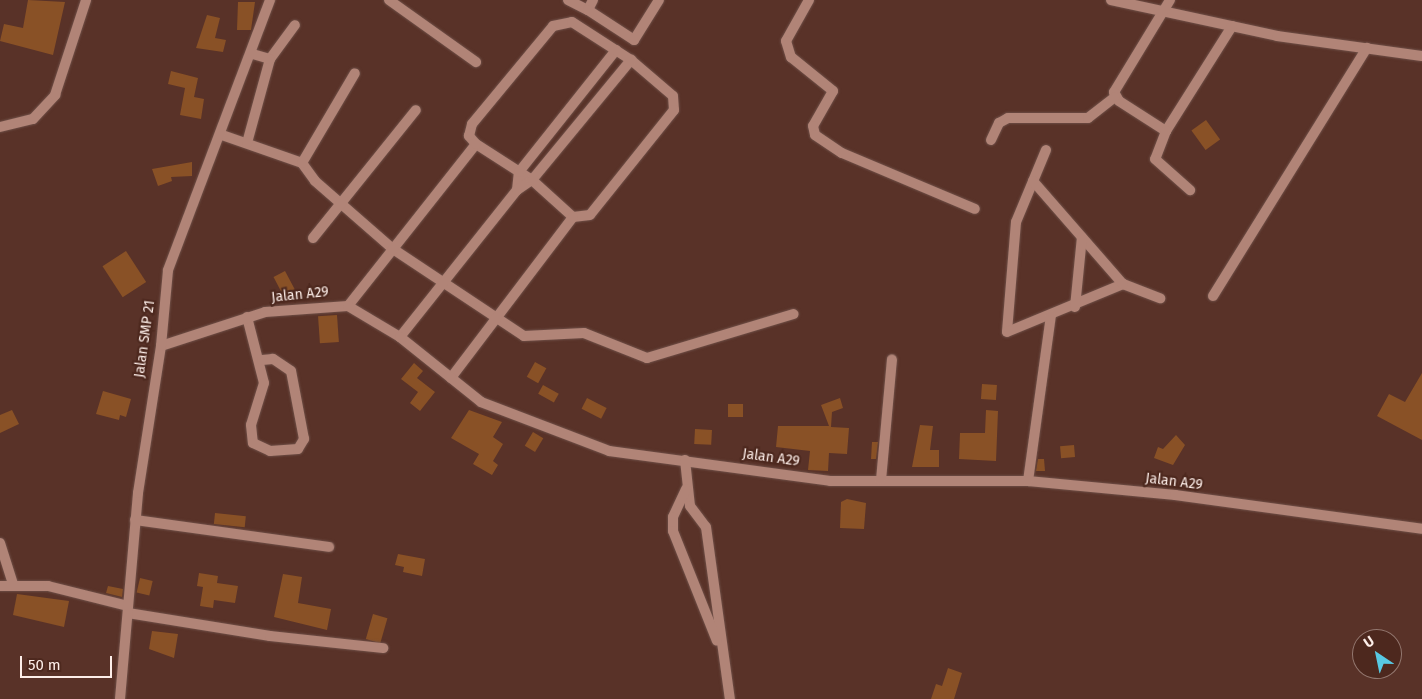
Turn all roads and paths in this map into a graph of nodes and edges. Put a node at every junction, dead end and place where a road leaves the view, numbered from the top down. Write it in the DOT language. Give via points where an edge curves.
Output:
graph roads {
  1 [pos="86,0"];
  2 [pos="270,0"];
  3 [pos="389,0"];
  4 [pos="568,0"];
  5 [pos="593,0"];
  6 [pos="659,0"];
  7 [pos="809,0"];
  8 [pos="1111,0"];
  9 [pos="1170,0"];
  10 [pos="588,10"];
  11 [pos="1164,11"];
  12 [pos="295,25"];
  13 [pos="1232,26"];
  14 [pos="1367,48"];
  15 [pos="616,50"];
  16 [pos="252,54"];
  17 [pos="1422,56"];
  18 [pos="270,59"];
  19 [pos="631,60"];
  20 [pos="476,62"];
  21 [pos="354,72"];
  22 [pos="1115,97"];
  23 [pos="416,110"];
  24 [pos="0,127"];
  25 [pos="1166,131"];
  26 [pos="222,135"];
  27 [pos="991,140"];
  28 [pos="247,143"];
  29 [pos="476,144"];
  30 [pos="1046,150"];
  31 [pos="302,163"];
  32 [pos="519,172"];
  33 [pos="532,180"];
  34 [pos="1033,181"];
  35 [pos="517,190"];
  36 [pos="1190,190"];
  37 [pos="342,202"];
  38 [pos="975,209"];
  39 [pos="573,217"];
  40 [pos="1082,237"];
  41 [pos="313,238"];
  42 [pos="393,248"];
  43 [pos="444,283"];
  44 [pos="1123,284"];
  45 [pos="1213,296"];
  46 [pos="1160,298"];
  47 [pos="348,306"];
  48 [pos="1075,307"];
  49 [pos="794,314"];
  50 [pos="1051,316"];
  51 [pos="246,317"];
  52 [pos="495,320"];
  53 [pos="400,337"];
  54 [pos="161,346"];
  55 [pos="262,360"];
  56 [pos="892,360"];
  57 [pos="451,378"];
  58 [pos="685,460"];
  59 [pos="881,480"];
  60 [pos="1028,481"];
  61 [pos="686,489"];
  62 [pos="135,520"];
  63 [pos="1422,528"];
  64 [pos="0,544"];
  65 [pos="329,547"];
  66 [pos="13,584"];
  67 [pos="0,586"];
  68 [pos="128,610"];
  69 [pos="383,648"];
  70 [pos="722,654"];
  71 [pos="120,699"];
  72 [pos="730,699"];
  1 -- 24 [label="street" via="55,95 33,119"];
  2 -- 16 [label="street, Jalan SMP 21"];
  3 -- 20 [label="street"];
  4 -- 10 [label="street"];
  5 -- 10 [label="street"];
  6 -- 10 [label="street" via="634,40"];
  7 -- 38 [label="street" via="786,41 791,57 833,90 813,126 815,135 842,153"];
  8 -- 11 [label="street"];
  9 -- 11 [label="street"];
  11 -- 13 [label="street"];
  11 -- 22 [label="street" via="1116,86"];
  12 -- 18 [label="street"];
  13 -- 14 [label="street"];
  13 -- 25 [label="street"];
  14 -- 17 [label="street"];
  14 -- 45 [label="street"];
  15 -- 19 [label="street"];
  15 -- 29 [label="street" via="572,22 553,26 472,124 468,136"];
  15 -- 32 [label="street"];
  16 -- 18 [label="street"];
  16 -- 26 [label="street, Jalan SMP 21"];
  18 -- 28 [label="street"];
  19 -- 33 [label="street"];
  19 -- 39 [label="street" via="676,104 590,215"];
  21 -- 31 [label="street"];
  22 -- 25 [label="street"];
  22 -- 27 [label="street" via="1088,118 1008,118 999,123"];
  23 -- 37 [label="street"];
  25 -- 36 [label="street" via="1156,159"];
  26 -- 28 [label="street"];
  26 -- 54 [label="street, Jalan SMP 21" via="168,270"];
  28 -- 31 [label="street"];
  29 -- 32 [label="street"];
  29 -- 42 [label="street"];
  30 -- 34 [label="street"];
  31 -- 37 [label="street" via="315,181"];
  32 -- 33 [label="street"];
  32 -- 35 [label="street"];
  33 -- 35 [label="street"];
  33 -- 39 [label="street"];
  34 -- 40 [label="street"];
  34 -- 50 [label="street" via="1016,222 1007,332"];
  35 -- 43 [label="street"];
  37 -- 41 [label="street"];
  37 -- 42 [label="street"];
  39 -- 52 [label="street"];
  40 -- 44 [label="street"];
  40 -- 48 [label="street"];
  42 -- 43 [label="street"];
  42 -- 47 [label="street"];
  43 -- 52 [label="street"];
  43 -- 53 [label="street"];
  44 -- 46 [label="street"];
  44 -- 48 [label="street"];
  47 -- 51 [label="street, Jalan A29"];
  47 -- 53 [label="street, Jalan A29"];
  48 -- 50 [label="street"];
  49 -- 52 [label="street" via="648,358 584,333 524,336"];
  50 -- 60 [label="street"];
  51 -- 54 [label="street, Jalan A29"];
  51 -- 55 [label="street"];
  52 -- 57 [label="street"];
  53 -- 57 [label="street, Jalan A29"];
  54 -- 62 [label="street, Jalan SMP 21"];
  55 -- 55 [label="street" via="264,382 251,424 252,443 270,451 298,449 304,439 291,371 273,360"];
  56 -- 59 [label="street"];
  57 -- 58 [label="street, Jalan A29" via="481,402 609,451"];
  58 -- 59 [label="street, Jalan A29" via="830,481"];
  58 -- 61 [label="street"];
  59 -- 60 [label="street, Jalan A29"];
  60 -- 63 [label="street, Jalan A29" via="1175,495"];
  61 -- 70 [label="street" via="690,506 706,527"];
  61 -- 70 [label="street" via="673,517 673,531"];
  62 -- 65 [label="street"];
  62 -- 68 [label="street, Jalan SMP 21"];
  64 -- 66 [label="street"];
  66 -- 67 [label="street"];
  66 -- 68 [label="street" via="48,586"];
  68 -- 69 [label="street" via="270,636"];
  68 -- 71 [label="street, Jalan SMP 21"];
  70 -- 72 [label="street"];
}
